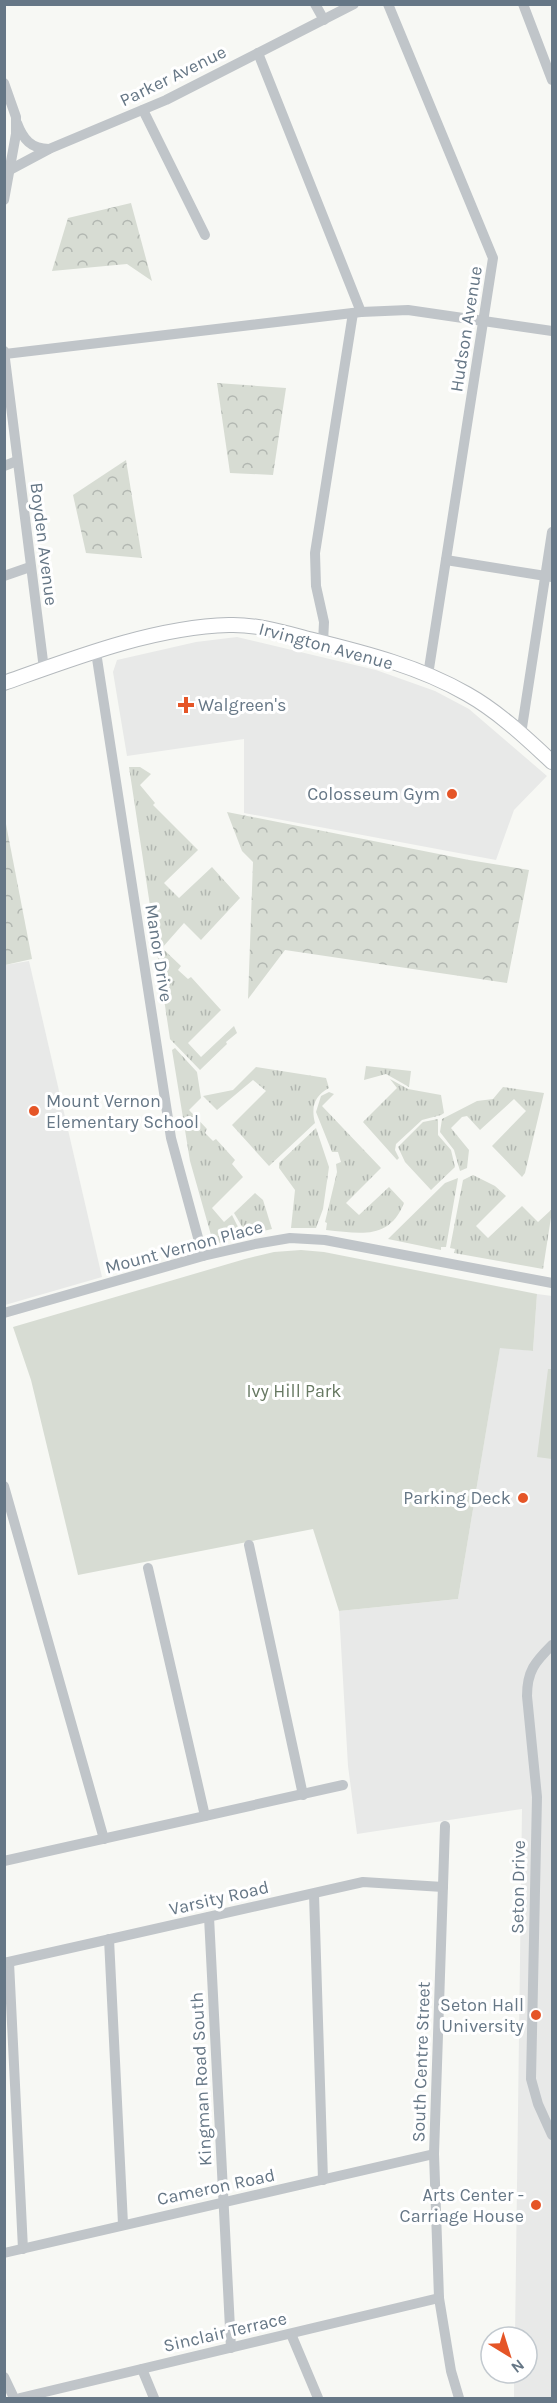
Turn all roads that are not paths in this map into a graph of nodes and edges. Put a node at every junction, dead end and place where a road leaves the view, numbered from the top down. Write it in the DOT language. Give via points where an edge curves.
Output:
graph roads {
  1 [pos="315,4"];
  2 [pos="354,4"];
  3 [pos="388,4"];
  4 [pos="523,4"];
  5 [pos="324,20"];
  6 [pos="258,53"];
  7 [pos="552,80"];
  8 [pos="4,82"];
  9 [pos="143,110"];
  10 [pos="16,117"];
  11 [pos="49,149"];
  12 [pos="7,172"];
  13 [pos="4,200"];
  14 [pos="205,236"];
  15 [pos="357,312"];
  16 [pos="484,320"];
  17 [pos="552,331"];
  18 [pos="5,353"];
  19 [pos="17,461"];
  20 [pos="4,466"];
  21 [pos="552,532"];
  22 [pos="446,560"];
  23 [pos="30,567"];
  24 [pos="4,576"];
  25 [pos="549,577"];
  26 [pos="323,643"];
  27 [pos="96,652"];
  28 [pos="44,669"];
  29 [pos="428,675"];
  30 [pos="4,683"];
  31 [pos="521,734"];
  32 [pos="552,762"];
  33 [pos="203,1256"];
  34 [pos="552,1283"];
  35 [pos="4,1313"];
  36 [pos="4,1486"];
  37 [pos="16,1527"];
  38 [pos="4,1530"];
  39 [pos="249,1545"];
  40 [pos="148,1568"];
  41 [pos="552,1645"];
  42 [pos="343,1785"];
  43 [pos="303,1795"];
  44 [pos="205,1816"];
  45 [pos="446,1826"];
  46 [pos="104,1839"];
  47 [pos="4,1861"];
  48 [pos="443,1887"];
  49 [pos="314,1894"];
  50 [pos="209,1917"];
  51 [pos="109,1940"];
  52 [pos="7,1962"];
  53 [pos="552,2136"];
  54 [pos="434,2154"];
  55 [pos="323,2181"];
  56 [pos="224,2203"];
  57 [pos="123,2224"];
  58 [pos="23,2249"];
  59 [pos="4,2253"];
  60 [pos="439,2298"];
  61 [pos="291,2334"];
  62 [pos="231,2348"];
  63 [pos="142,2369"];
  64 [pos="4,2377"];
  65 [pos="14,2398"];
  66 [pos="20,2398"];
  67 [pos="154,2398"];
  68 [pos="318,2398"];
  69 [pos="459,2398"];
  1 -- 5 [label="street"];
  2 -- 5 [label="street, Parker Avenue"];
  3 -- 16 [label="street, Hudson Avenue" via="493,258"];
  4 -- 7 [label="street"];
  5 -- 6 [label="street, Parker Avenue"];
  6 -- 9 [label="street, Parker Avenue"];
  6 -- 15 [label="street"];
  8 -- 10 [label="street"];
  9 -- 11 [label="street, Parker Avenue"];
  9 -- 14 [label="street"];
  10 -- 11 [label="street" via="21,134 29,143"];
  10 -- 12 [label="street"];
  11 -- 12 [label="street, Parker Avenue"];
  12 -- 13 [label="street"];
  15 -- 16 [label="street" via="408,310"];
  15 -- 18 [label="street"];
  15 -- 26 [label="street" via="315,553"];
  16 -- 17 [label="street"];
  16 -- 22 [label="street, Hudson Avenue"];
  18 -- 19 [label="street, Boyden Avenue"];
  19 -- 20 [label="street"];
  19 -- 23 [label="street, Boyden Avenue"];
  21 -- 25 [label="street"];
  22 -- 25 [label="street"];
  22 -- 29 [label="street, Hudson Avenue"];
  23 -- 24 [label="street"];
  23 -- 28 [label="street, Boyden Avenue"];
  25 -- 31 [label="street"];
  26 -- 27 [label="main road, Irvington Avenue" via="257,627 228,625 161,635"];
  26 -- 29 [label="main road, Irvington Avenue"];
  27 -- 28 [label="main road, Irvington Avenue"];
  27 -- 33 [label="street, Manor Drive" via="171,1138"];
  28 -- 30 [label="main road, Irvington Avenue"];
  29 -- 31 [label="main road, Irvington Avenue" via="468,695"];
  31 -- 32 [label="main road, Irvington Avenue"];
  33 -- 34 [label="street, Mount Vernon Place" via="273,1240 307,1238"];
  33 -- 35 [label="street, Mount Vernon Place"];
  36 -- 37 [label="street"];
  37 -- 38 [label="street"];
  37 -- 46 [label="street"];
  39 -- 43 [label="street"];
  40 -- 44 [label="street"];
  41 -- 53 [label="street, Seton Drive" via="531,1669 527,1682 537,1797 531,2079"];
  42 -- 43 [label="street"];
  43 -- 44 [label="street"];
  44 -- 46 [label="street"];
  45 -- 48 [label="street, South Centre Street"];
  46 -- 47 [label="street"];
  48 -- 49 [label="street, Varsity Road" via="363,1882"];
  48 -- 54 [label="street, South Centre Street"];
  49 -- 50 [label="street, Varsity Road"];
  49 -- 55 [label="street"];
  50 -- 51 [label="street, Varsity Road"];
  50 -- 56 [label="street, Kingman Road South"];
  51 -- 52 [label="street, Varsity Road"];
  51 -- 57 [label="street"];
  52 -- 58 [label="street"];
  54 -- 55 [label="street, Cameron Road"];
  54 -- 60 [label="street, South Centre Street"];
  55 -- 56 [label="street, Cameron Road"];
  56 -- 57 [label="street, Cameron Road"];
  56 -- 62 [label="street, Kingman Road South"];
  57 -- 58 [label="street, Cameron Road"];
  58 -- 59 [label="street, Cameron Road"];
  60 -- 61 [label="street, Sinclair Terrace"];
  60 -- 69 [label="street, South Centre Street"];
  61 -- 62 [label="street, Sinclair Terrace"];
  61 -- 68 [label="street"];
  62 -- 63 [label="street, Sinclair Terrace"];
  63 -- 66 [label="street, Sinclair Terrace"];
  63 -- 67 [label="street"];
  64 -- 65 [label="street"];
}
